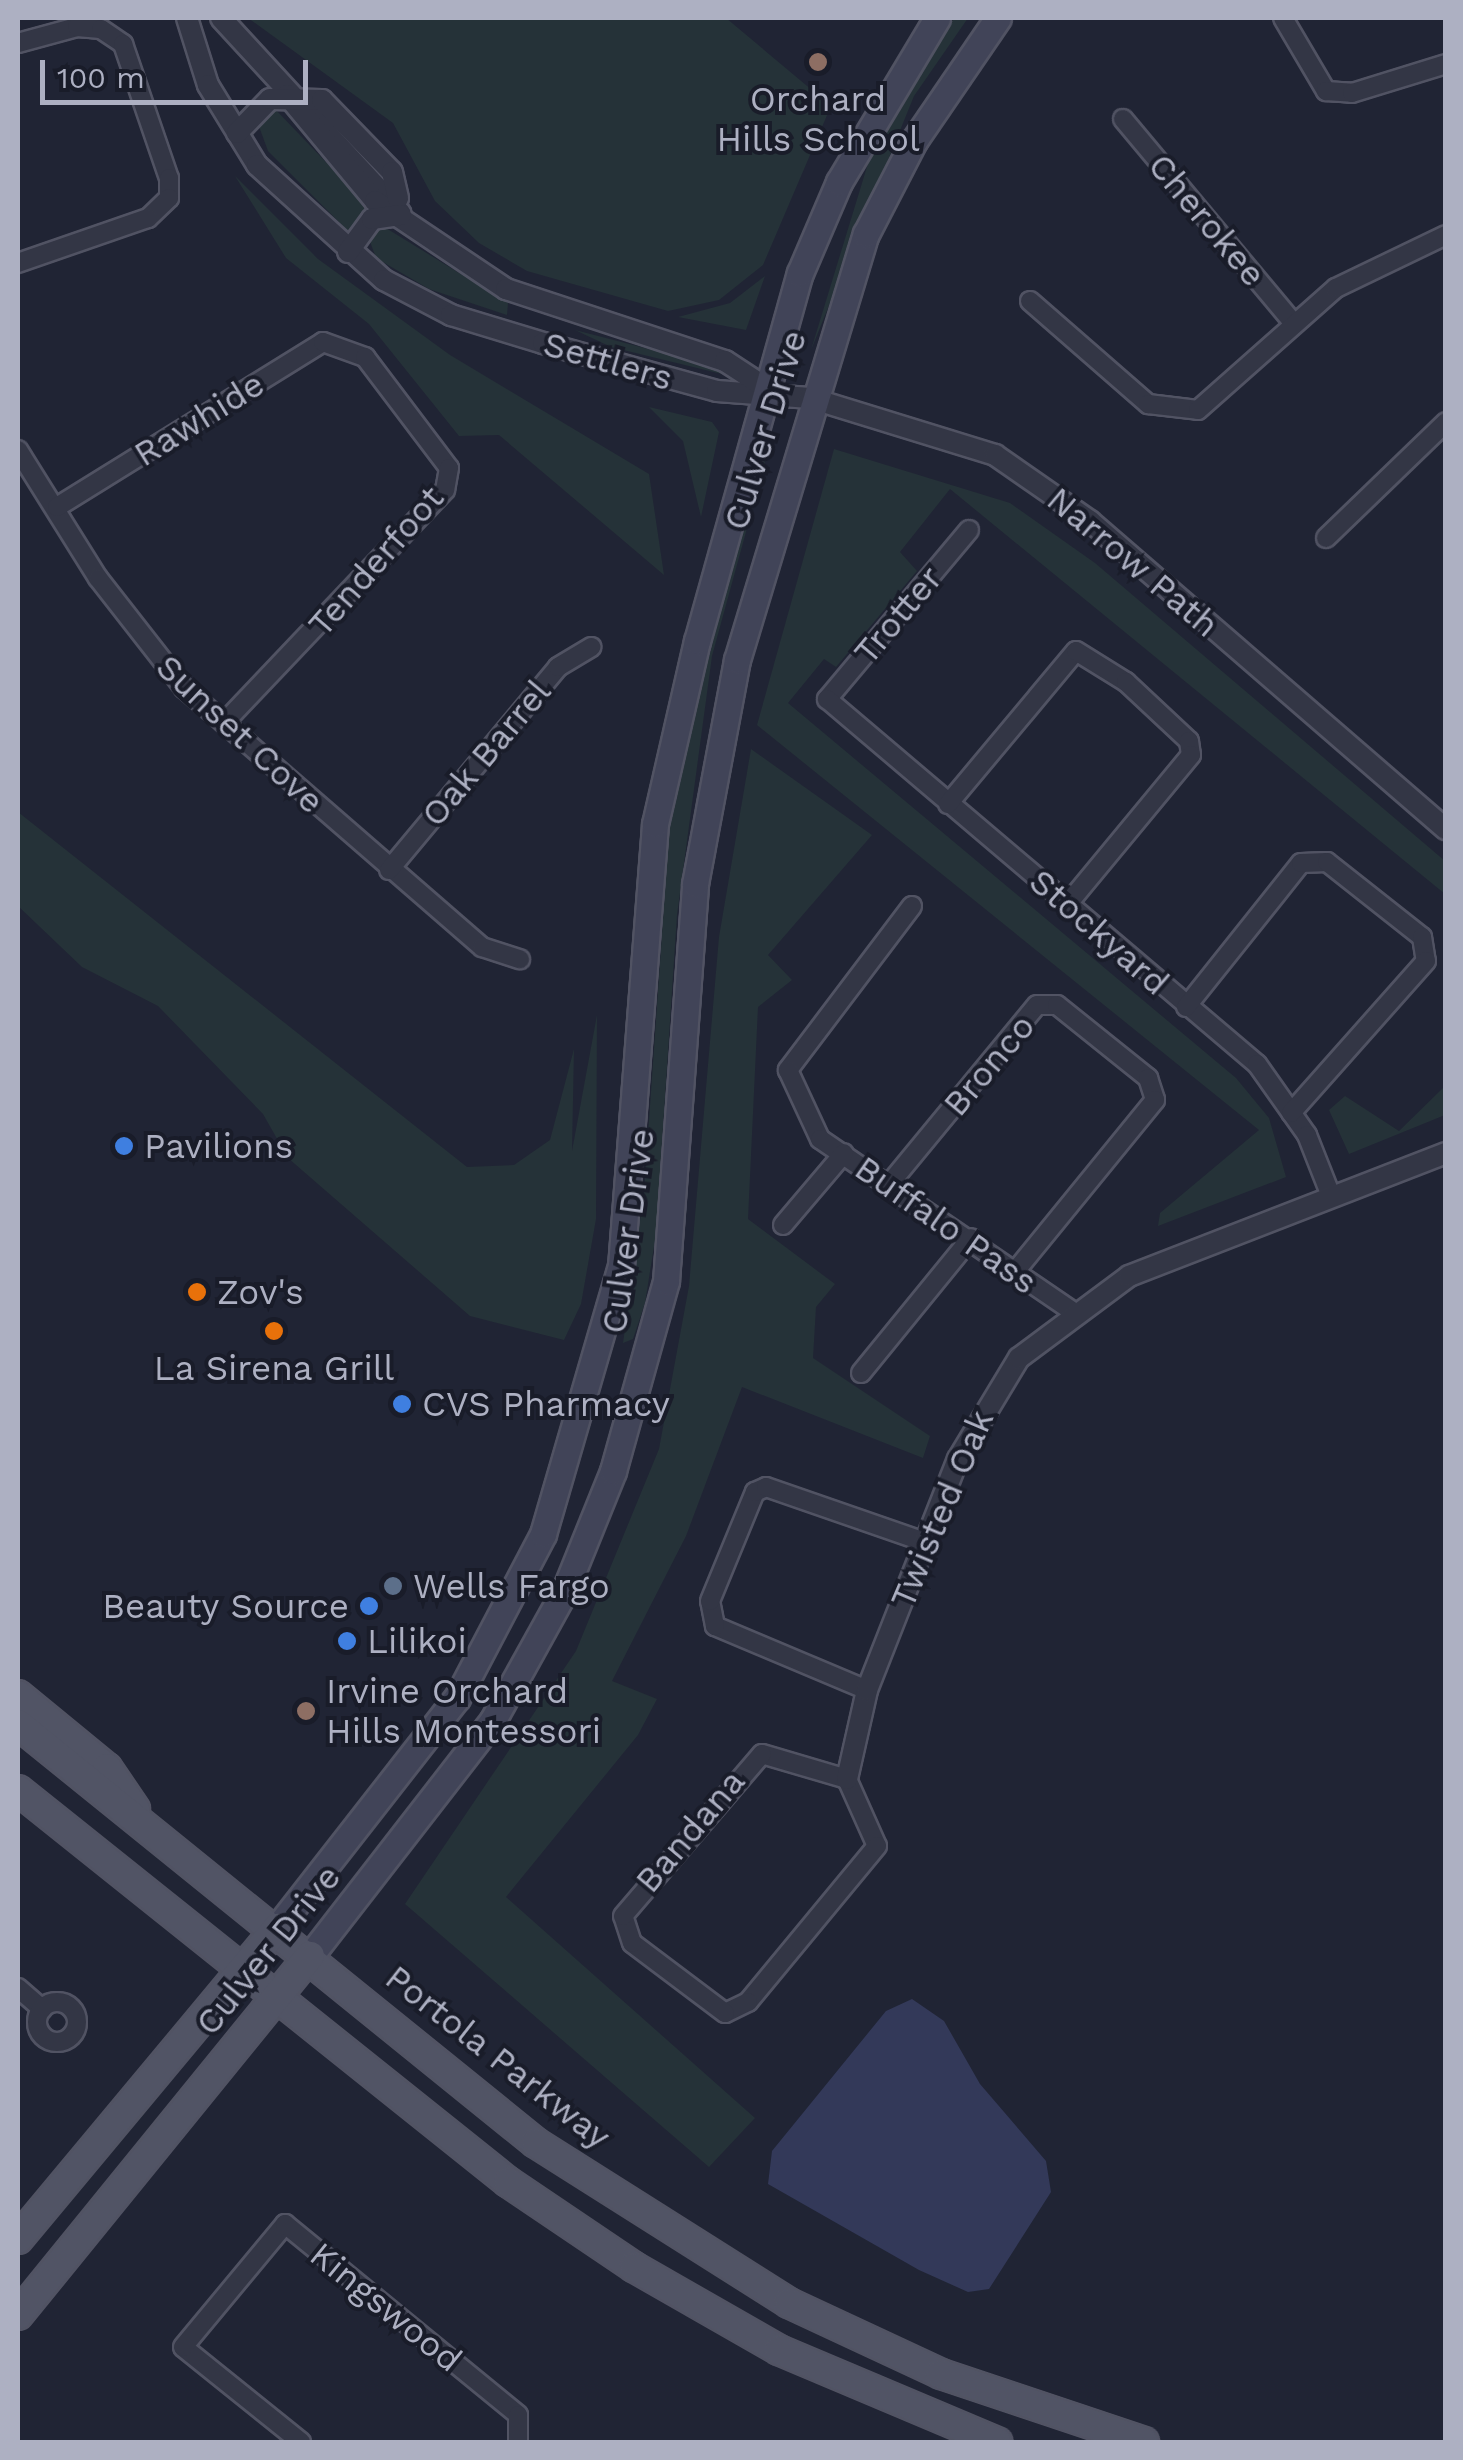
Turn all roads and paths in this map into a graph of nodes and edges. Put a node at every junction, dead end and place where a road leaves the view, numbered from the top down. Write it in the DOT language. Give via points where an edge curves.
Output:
graph roads {
  1 [pos="188,18"];
  2 [pos="221,18"];
  3 [pos="936,18"];
  4 [pos="998,18"];
  5 [pos="1283,18"];
  6 [pos="18,44"];
  7 [pos="1446,64"];
  8 [pos="286,94"];
  9 [pos="1122,119"];
  10 [pos="237,134"];
  11 [pos="401,215"];
  12 [pos="1446,236"];
  13 [pos="348,252"];
  14 [pos="18,263"];
  15 [pos="1030,301"];
  16 [pos="1292,320"];
  17 [pos="345,345"];
  18 [pos="768,389"];
  19 [pos="810,398"];
  20 [pos="1446,422"];
  21 [pos="18,450"];
  22 [pos="57,507"];
  23 [pos="969,530"];
  24 [pos="1326,538"];
  25 [pos="591,648"];
  26 [pos="827,699"];
  27 [pos="224,723"];
  28 [pos="948,804"];
  29 [pos="1446,829"];
  30 [pos="389,870"];
  31 [pos="1067,905"];
  32 [pos="912,906"];
  33 [pos="520,960"];
  34 [pos="1186,1006"];
  35 [pos="1291,1113"];
  36 [pos="844,1153"];
  37 [pos="1446,1153"];
  38 [pos="892,1182"];
  39 [pos="1331,1196"];
  40 [pos="783,1225"];
  41 [pos="971,1238"];
  42 [pos="1013,1274"];
  43 [pos="1072,1311"];
  44 [pos="861,1372"];
  45 [pos="925,1542"];
  46 [pos="867,1690"];
  47 [pos="18,1695"];
  48 [pos="18,1724"];
  49 [pos="847,1780"];
  50 [pos="18,1790"];
  51 [pos="153,1835"];
  52 [pos="277,1928"];
  53 [pos="310,1956"];
  54 [pos="240,1971"];
  55 [pos="18,1988"];
  56 [pos="275,2000"];
  57 [pos="42,2009"];
  58 [pos="18,2239"];
  59 [pos="18,2315"];
  60 [pos="300,2442"];
  61 [pos="518,2442"];
  62 [pos="997,2442"];
  63 [pos="1144,2442"];
  1 -- 10 [label="street, Settlers" via="208,85"];
  2 -- 8 [label="street"];
  3 -- 18 [label="main road, Culver Drive" via="838,182"];
  4 -- 19 [label="main road, Culver Drive" via="914,140 866,234"];
  5 -- 7 [label="street" via="1326,91 1352,93"];
  6 -- 14 [label="street" via="101,28 123,44 169,198 148,218"];
  8 -- 10 [label="street" via="258,106"];
  8 -- 11 [label="street, Settlers" via="374,201"];
  8 -- 11 [label="street" via="322,100 344,120 392,172"];
  9 -- 16 [label="street, Cherokee"];
  10 -- 13 [label="street, Settlers" via="257,166"];
  11 -- 13 [label="street" via="372,218"];
  11 -- 18 [label="street, Settlers" via="506,289 724,361"];
  12 -- 16 [label="street"];
  13 -- 18 [label="street, Settlers" via="450,315 717,391"];
  15 -- 16 [label="street" via="1148,404 1172,414 1198,410"];
  17 -- 22 [label="street, Rawhide" via="323,342"];
  17 -- 27 [label="street, Tenderfoot" via="365,357 449,468 445,490"];
  18 -- 19 [label="street, Narrow Path"];
  18 -- 52 [label="main road, Culver Drive" via="655,824 633,1168 596,1380 543,1534 457,1698"];
  19 -- 29 [label="street, Narrow Path" via="995,456 1024,473"];
  19 -- 53 [label="main road, Culver Drive" via="713,753 685,974 666,1280 640,1394 564,1590 493,1720"];
  20 -- 24 [label="street"];
  21 -- 22 [label="street, Sunset Cove"];
  22 -- 27 [label="street, Sunset Cove" via="140,636"];
  23 -- 26 [label="street, Trotter"];
  25 -- 30 [label="street, Oak Barrel" via="558,667"];
  26 -- 28 [label="street, Stockyard"];
  27 -- 30 [label="street, Sunset Cove"];
  28 -- 31 [label="street, Stockyard"];
  28 -- 31 [label="street" via="1076,651 1164,714 1191,754"];
  30 -- 33 [label="street, Sunset Cove" via="482,947"];
  31 -- 34 [label="street, Stockyard"];
  32 -- 36 [label="street, Buffalo Pass" via="793,1054 788,1070 820,1139"];
  34 -- 35 [label="street, Stockyard" via="1257,1064"];
  34 -- 35 [label="street" via="1300,863 1326,862 1422,938 1426,961"];
  35 -- 39 [label="street, Stockyard"];
  36 -- 38 [label="street, Buffalo Pass"];
  36 -- 40 [label="street"];
  37 -- 39 [label="street, Twisted Oak"];
  38 -- 41 [label="street, Buffalo Pass"];
  38 -- 42 [label="street, Bronco" via="1037,1005 1057,1006 1148,1078 1154,1100 1146,1119"];
  39 -- 43 [label="street, Twisted Oak" via="1196,1245"];
  41 -- 42 [label="street, Buffalo Pass"];
  41 -- 44 [label="street"];
  42 -- 43 [label="street, Buffalo Pass"];
  43 -- 45 [label="street, Twisted Oak" via="984,1405"];
  45 -- 46 [label="street, Twisted Oak"];
  45 -- 46 [label="street" via="766,1486 755,1492 710,1601 714,1626"];
  46 -- 49 [label="street, Twisted Oak"];
  47 -- 51 [label="main road" via="107,1768"];
  48 -- 51 [label="main road, Portola Parkway"];
  49 -- 49 [label="street, Bandana" via="776,1755 749,1761 627,1906 622,1932 724,2014 748,2002 869,1862 877,1835"];
  50 -- 54 [label="main road"];
  51 -- 52 [label="main road, Portola Parkway"];
  52 -- 53 [label="main road, Portola Parkway"];
  52 -- 54 [label="main road, Culver Drive"];
  53 -- 56 [label="main road, Culver Drive"];
  53 -- 63 [label="main road, Portola Parkway" via="536,2144 790,2303 940,2374"];
  54 -- 56 [label="main road"];
  54 -- 58 [label="main road, Culver Drive"];
  55 -- 57 [label="street"];
  56 -- 59 [label="main road, Culver Drive"];
  56 -- 62 [label="main road" via="634,2268 779,2350"];
  60 -- 61 [label="street, Kingswood" via="183,2347 284,2224 518,2415"];
}
